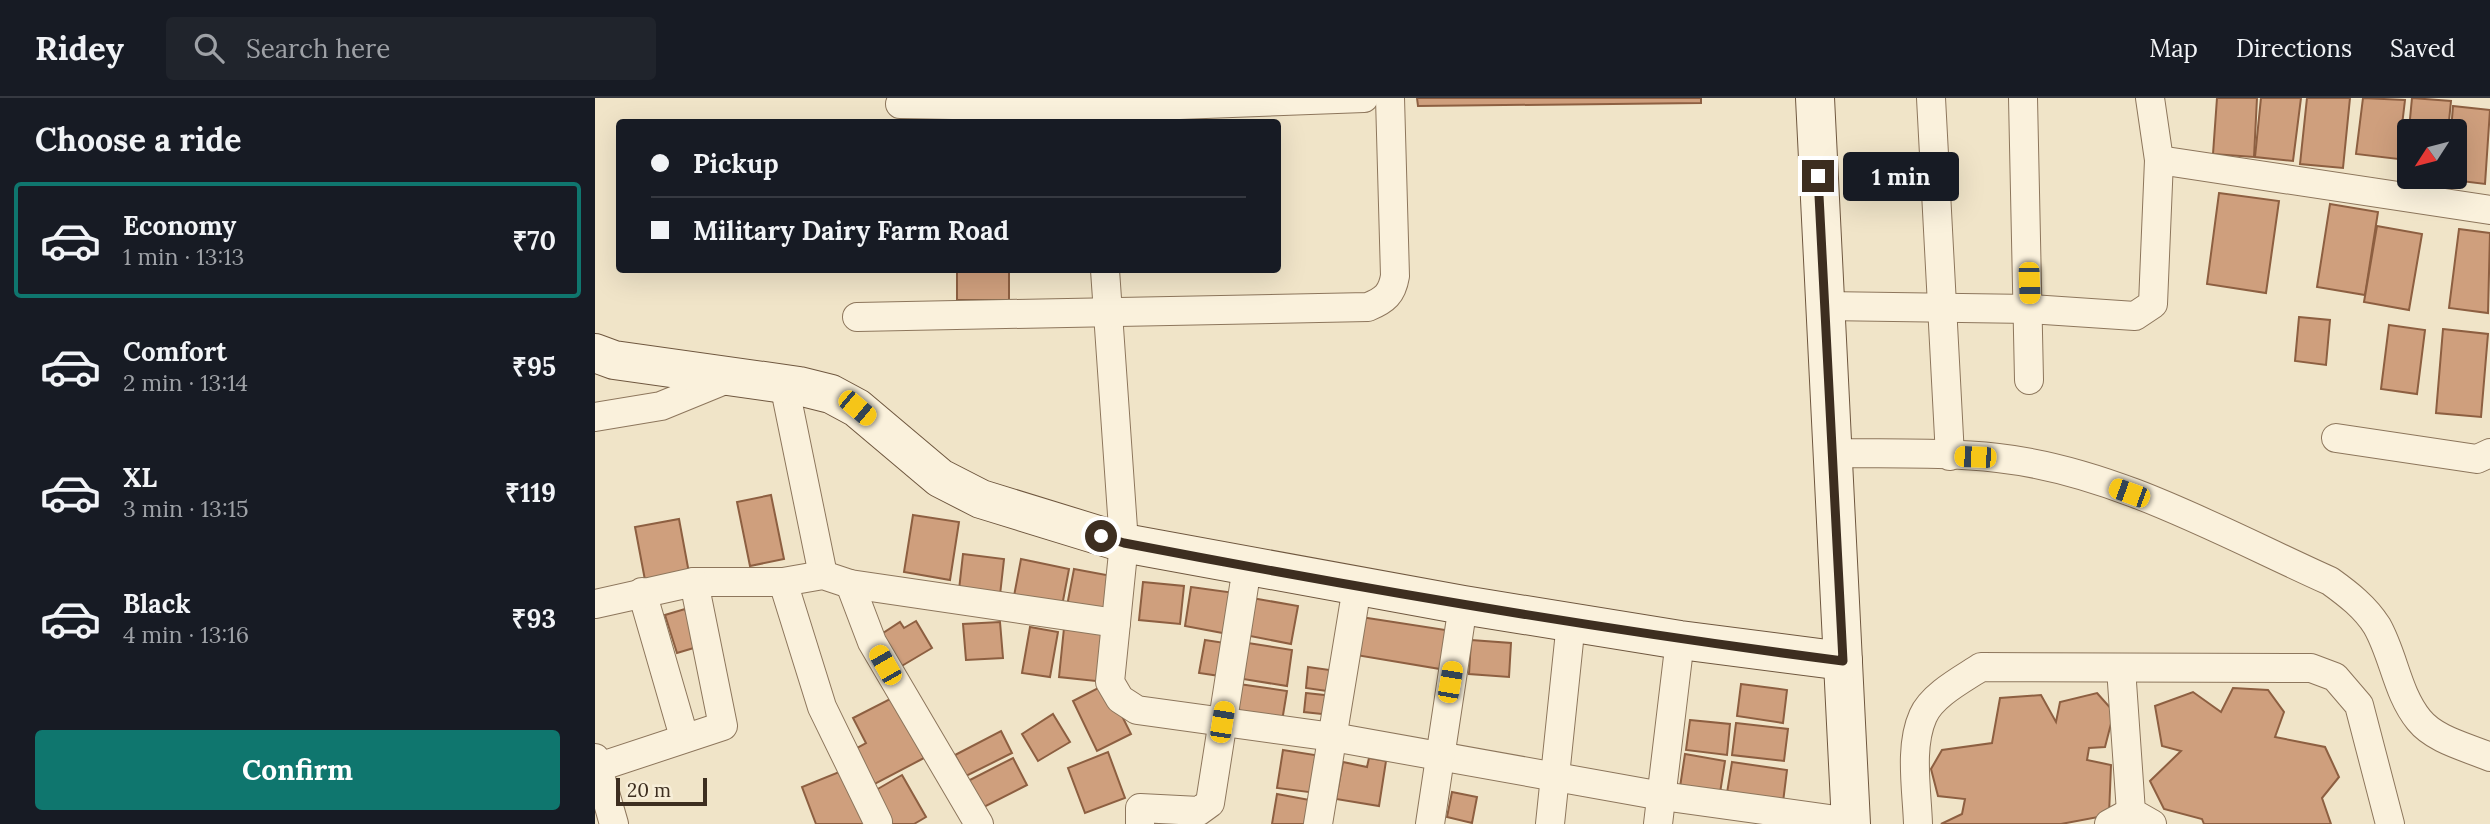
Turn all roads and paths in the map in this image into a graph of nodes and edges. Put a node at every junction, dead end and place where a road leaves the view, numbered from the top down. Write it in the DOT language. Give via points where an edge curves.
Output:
graph roads {
  1 [pos="1364,98"];
  2 [pos="1390,98"];
  3 [pos="1815,98"];
  4 [pos="1931,98"];
  5 [pos="2023,98"];
  6 [pos="2150,98"];
  7 [pos="900,104"];
  8 [pos="1100,109"];
  9 [pos="2159,160"];
  10 [pos="2490,210"];
  11 [pos="1105,273"];
  12 [pos="1825,306"];
  13 [pos="1943,308"];
  14 [pos="2030,309"];
  15 [pos="1107,312"];
  16 [pos="857,317"];
  17 [pos="595,353"];
  18 [pos="732,377"];
  19 [pos="2029,380"];
  20 [pos="783,384"];
  21 [pos="595,417"];
  22 [pos="2336,438"];
  23 [pos="1834,453"];
  24 [pos="1950,456"];
  25 [pos="2484,456"];
  26 [pos="1124,543"];
  27 [pos="1247,567"];
  28 [pos="823,575"];
  29 [pos="694,582"];
  30 [pos="783,582"];
  31 [pos="850,584"];
  32 [pos="1357,587"];
  33 [pos="642,592"];
  34 [pos="595,604"];
  35 [pos="1463,605"];
  36 [pos="1571,622"];
  37 [pos="1116,624"];
  38 [pos="1681,640"];
  39 [pos="1843,661"];
  40 [pos="2121,668"];
  41 [pos="1222,722"];
  42 [pos="684,737"];
  43 [pos="1333,737"];
  44 [pos="2490,757"];
  45 [pos="1438,759"];
  46 [pos="597,763"];
  47 [pos="1554,779"];
  48 [pos="1662,796"];
  49 [pos="2131,820"];
  50 [pos="878,822"];
  51 [pos="1851,823"];
  52 [pos="614,824"];
  53 [pos="979,824"];
  54 [pos="1140,824"];
  55 [pos="1318,824"];
  56 [pos="1430,824"];
  57 [pos="1550,824"];
  58 [pos="1658,824"];
  59 [pos="1919,824"];
  60 [pos="2389,824"];
  1 -- 8 [label="street"];
  2 -- 15 [label="street" via="1395,276 1393,290 1383,302 1368,307"];
  3 -- 12 [label="street"];
  4 -- 13 [label="street"];
  5 -- 14 [label="street"];
  6 -- 9 [label="street"];
  7 -- 8 [label="street"];
  9 -- 10 [label="street"];
  9 -- 14 [label="street" via="2153,304 2135,316"];
  11 -- 15 [label="street"];
  12 -- 13 [label="street"];
  12 -- 23 [label="street"];
  13 -- 14 [label="street"];
  13 -- 24 [label="street"];
  14 -- 19 [label="street"];
  15 -- 16 [label="street"];
  15 -- 26 [label="street"];
  17 -- 18 [label="street" via="614,360"];
  18 -- 20 [label="street"];
  18 -- 21 [label="street" via="661,406"];
  20 -- 26 [label="street" via="831,394 857,408 940,478 981,499"];
  20 -- 28 [label="street"];
  22 -- 25 [label="street"];
  23 -- 24 [label="street"];
  23 -- 39 [label="street"];
  24 -- 44 [label="street" via="1999,458 2083,476 2152,501 2330,582 2357,601 2377,626 2419,721 2436,735"];
  26 -- 27 [label="street"];
  26 -- 37 [label="street"];
  27 -- 32 [label="street"];
  27 -- 41 [label="street"];
  28 -- 30 [label="street"];
  28 -- 31 [label="street"];
  29 -- 30 [label="street"];
  29 -- 33 [label="street"];
  29 -- 42 [label="street" via="723,726"];
  30 -- 50 [label="street" via="822,708"];
  31 -- 37 [label="street"];
  31 -- 53 [label="street" via="872,642"];
  32 -- 35 [label="street"];
  32 -- 43 [label="street"];
  33 -- 34 [label="street"];
  33 -- 42 [label="street"];
  35 -- 36 [label="street"];
  35 -- 45 [label="street"];
  36 -- 38 [label="street"];
  36 -- 47 [label="street"];
  37 -- 41 [label="street" via="1110,682 1121,699 1137,710"];
  38 -- 39 [label="street"];
  38 -- 48 [label="street"];
  39 -- 51 [label="street"];
  40 -- 49 [label="street"];
  40 -- 59 [label="street" via="1981,667 1944,693 1923,715 1916,747"];
  40 -- 60 [label="street" via="2311,668 2335,677 2359,705"];
  41 -- 43 [label="street"];
  41 -- 54 [label="street" via="1210,803 1199,811 1140,808"];
  42 -- 46 [label="street"];
  43 -- 45 [label="street"];
  43 -- 55 [label="street"];
  45 -- 47 [label="street"];
  45 -- 56 [label="street"];
  46 -- 52 [label="street"];
  47 -- 48 [label="street"];
  47 -- 57 [label="street"];
  48 -- 51 [label="street"];
  48 -- 58 [label="street"];
}
